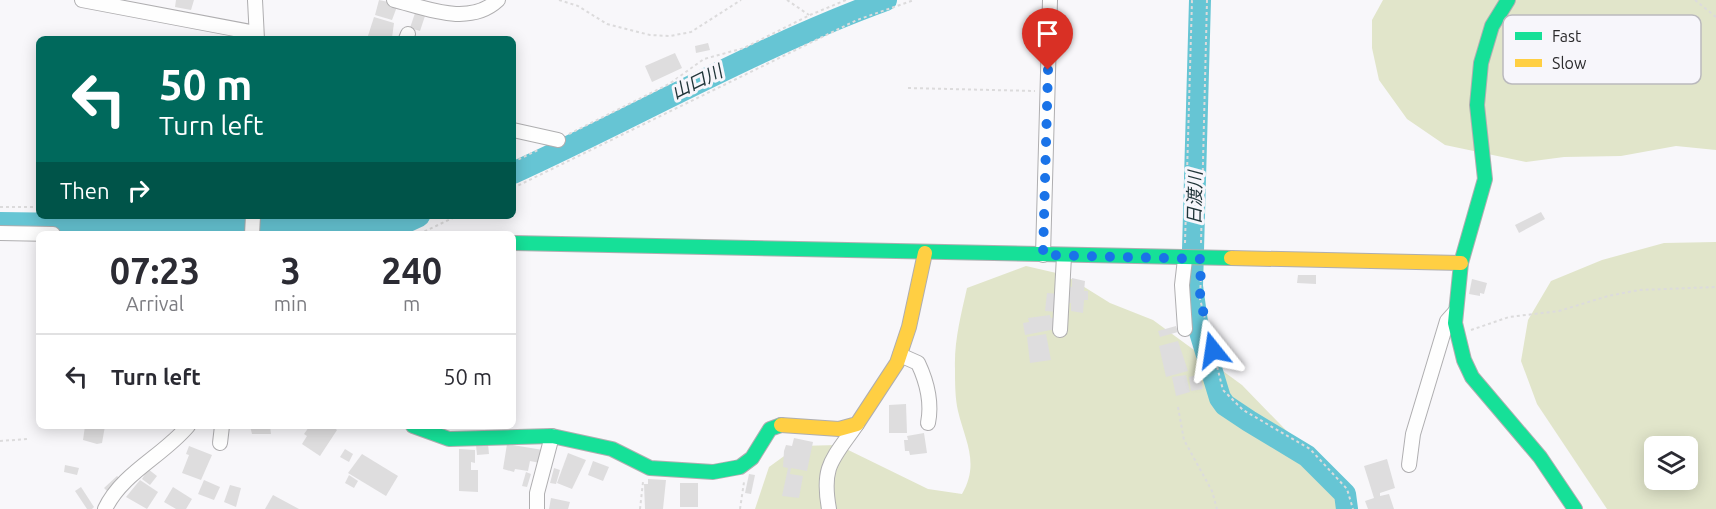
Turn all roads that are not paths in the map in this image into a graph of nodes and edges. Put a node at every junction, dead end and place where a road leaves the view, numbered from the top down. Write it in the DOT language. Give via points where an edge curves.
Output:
graph roads {
  1 [pos="82,0"];
  2 [pos="161,0"];
  3 [pos="255,0"];
  4 [pos="394,0"];
  5 [pos="498,0"];
  6 [pos="1050,0"];
  7 [pos="1508,0"];
  8 [pos="161,15"];
  9 [pos="253,36"];
  10 [pos="257,36"];
  11 [pos="516,131"];
  12 [pos="558,140"];
  13 [pos="0,233"];
  14 [pos="36,234"];
  15 [pos="516,243"];
  16 [pos="925,253"];
  17 [pos="1043,255"];
  18 [pos="1064,256"];
  19 [pos="1193,259"];
  20 [pos="1461,263"];
  21 [pos="1455,312"];
  22 [pos="1185,329"];
  23 [pos="1060,330"];
  24 [pos="900,355"];
  25 [pos="928,423"];
  26 [pos="857,424"];
  27 [pos="185,429"];
  28 [pos="222,429"];
  29 [pos="421,429"];
  30 [pos="552,436"];
  31 [pos="220,443"];
  32 [pos="1409,465"];
  33 [pos="105,509"];
  34 [pos="537,509"];
  35 [pos="829,509"];
  36 [pos="1575,509"];
  1 -- 8 [label="street"];
  2 -- 8 [label="street"];
  3 -- 10 [label="street"];
  4 -- 5 [label="street" via="448,15 477,11"];
  6 -- 17 [label="street"];
  7 -- 20 [label="street" via="1492,26 1481,63 1477,105 1485,179"];
  8 -- 9 [label="street"];
  11 -- 12 [label="street"];
  13 -- 14 [label="street"];
  15 -- 16 [label="street"];
  16 -- 17 [label="street"];
  16 -- 24 [label="street"];
  17 -- 18 [label="street"];
  18 -- 19 [label="street"];
  18 -- 23 [label="street"];
  19 -- 20 [label="street"];
  19 -- 22 [label="street" via="1182,278"];
  20 -- 21 [label="street"];
  21 -- 32 [label="street" via="1447,321"];
  21 -- 36 [label="street" via="1457,335 1472,377 1540,457"];
  24 -- 25 [label="street" via="918,363 925,377"];
  24 -- 26 [label="street"];
  26 -- 30 [label="street" via="839,429 779,425 770,429 747,462 713,472 650,468 612,449"];
  26 -- 35 [label="street" via="830,464 824,483"];
  27 -- 33 [label="street" via="168,448 124,482"];
  28 -- 31 [label="street"];
  29 -- 30 [label="street" via="449,439"];
  30 -- 34 [label="street" via="539,482"];
}
